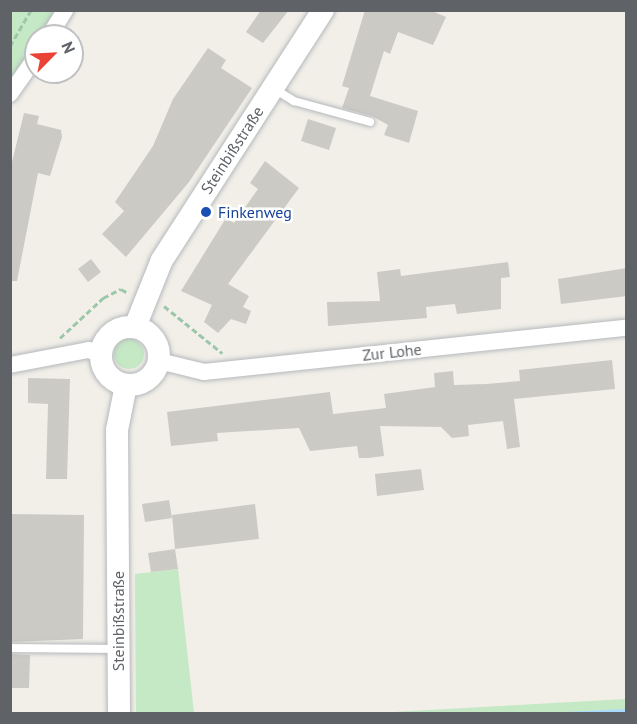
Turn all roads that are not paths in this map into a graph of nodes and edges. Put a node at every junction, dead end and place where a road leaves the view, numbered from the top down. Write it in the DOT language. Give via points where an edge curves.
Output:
graph roads {
  1 [pos="65,10"];
  2 [pos="323,10"];
  3 [pos="56,24"];
  4 [pos="24,74"];
  5 [pos="273,88"];
  6 [pos="10,94"];
  7 [pos="370,122"];
  8 [pos="135,327"];
  9 [pos="627,328"];
  10 [pos="101,355"];
  11 [pos="159,361"];
  12 [pos="10,364"];
  13 [pos="126,385"];
  14 [pos="10,648"];
  15 [pos="118,649"];
  16 [pos="119,714"];
  1 -- 3 [label="street"];
  2 -- 5 [label="street, Steinbißstraße"];
  4 -- 6 [label="street"];
  5 -- 7 [label="lane" via="294,101"];
  5 -- 8 [label="street, Steinbißstraße" via="145,296"];
  8 -- 10 [label="street" via="111,333"];
  8 -- 11 [label="street" via="154,339"];
  9 -- 11 [label="street, Zur Lohe" via="204,372"];
  10 -- 12 [label="street" via="89,350"];
  10 -- 13 [label="street" via="108,375"];
  11 -- 13 [label="street" via="147,380"];
  13 -- 15 [label="street, Steinbißstraße" via="117,430"];
  14 -- 15 [label="lane"];
  15 -- 16 [label="street, Steinbißstraße"];
}
